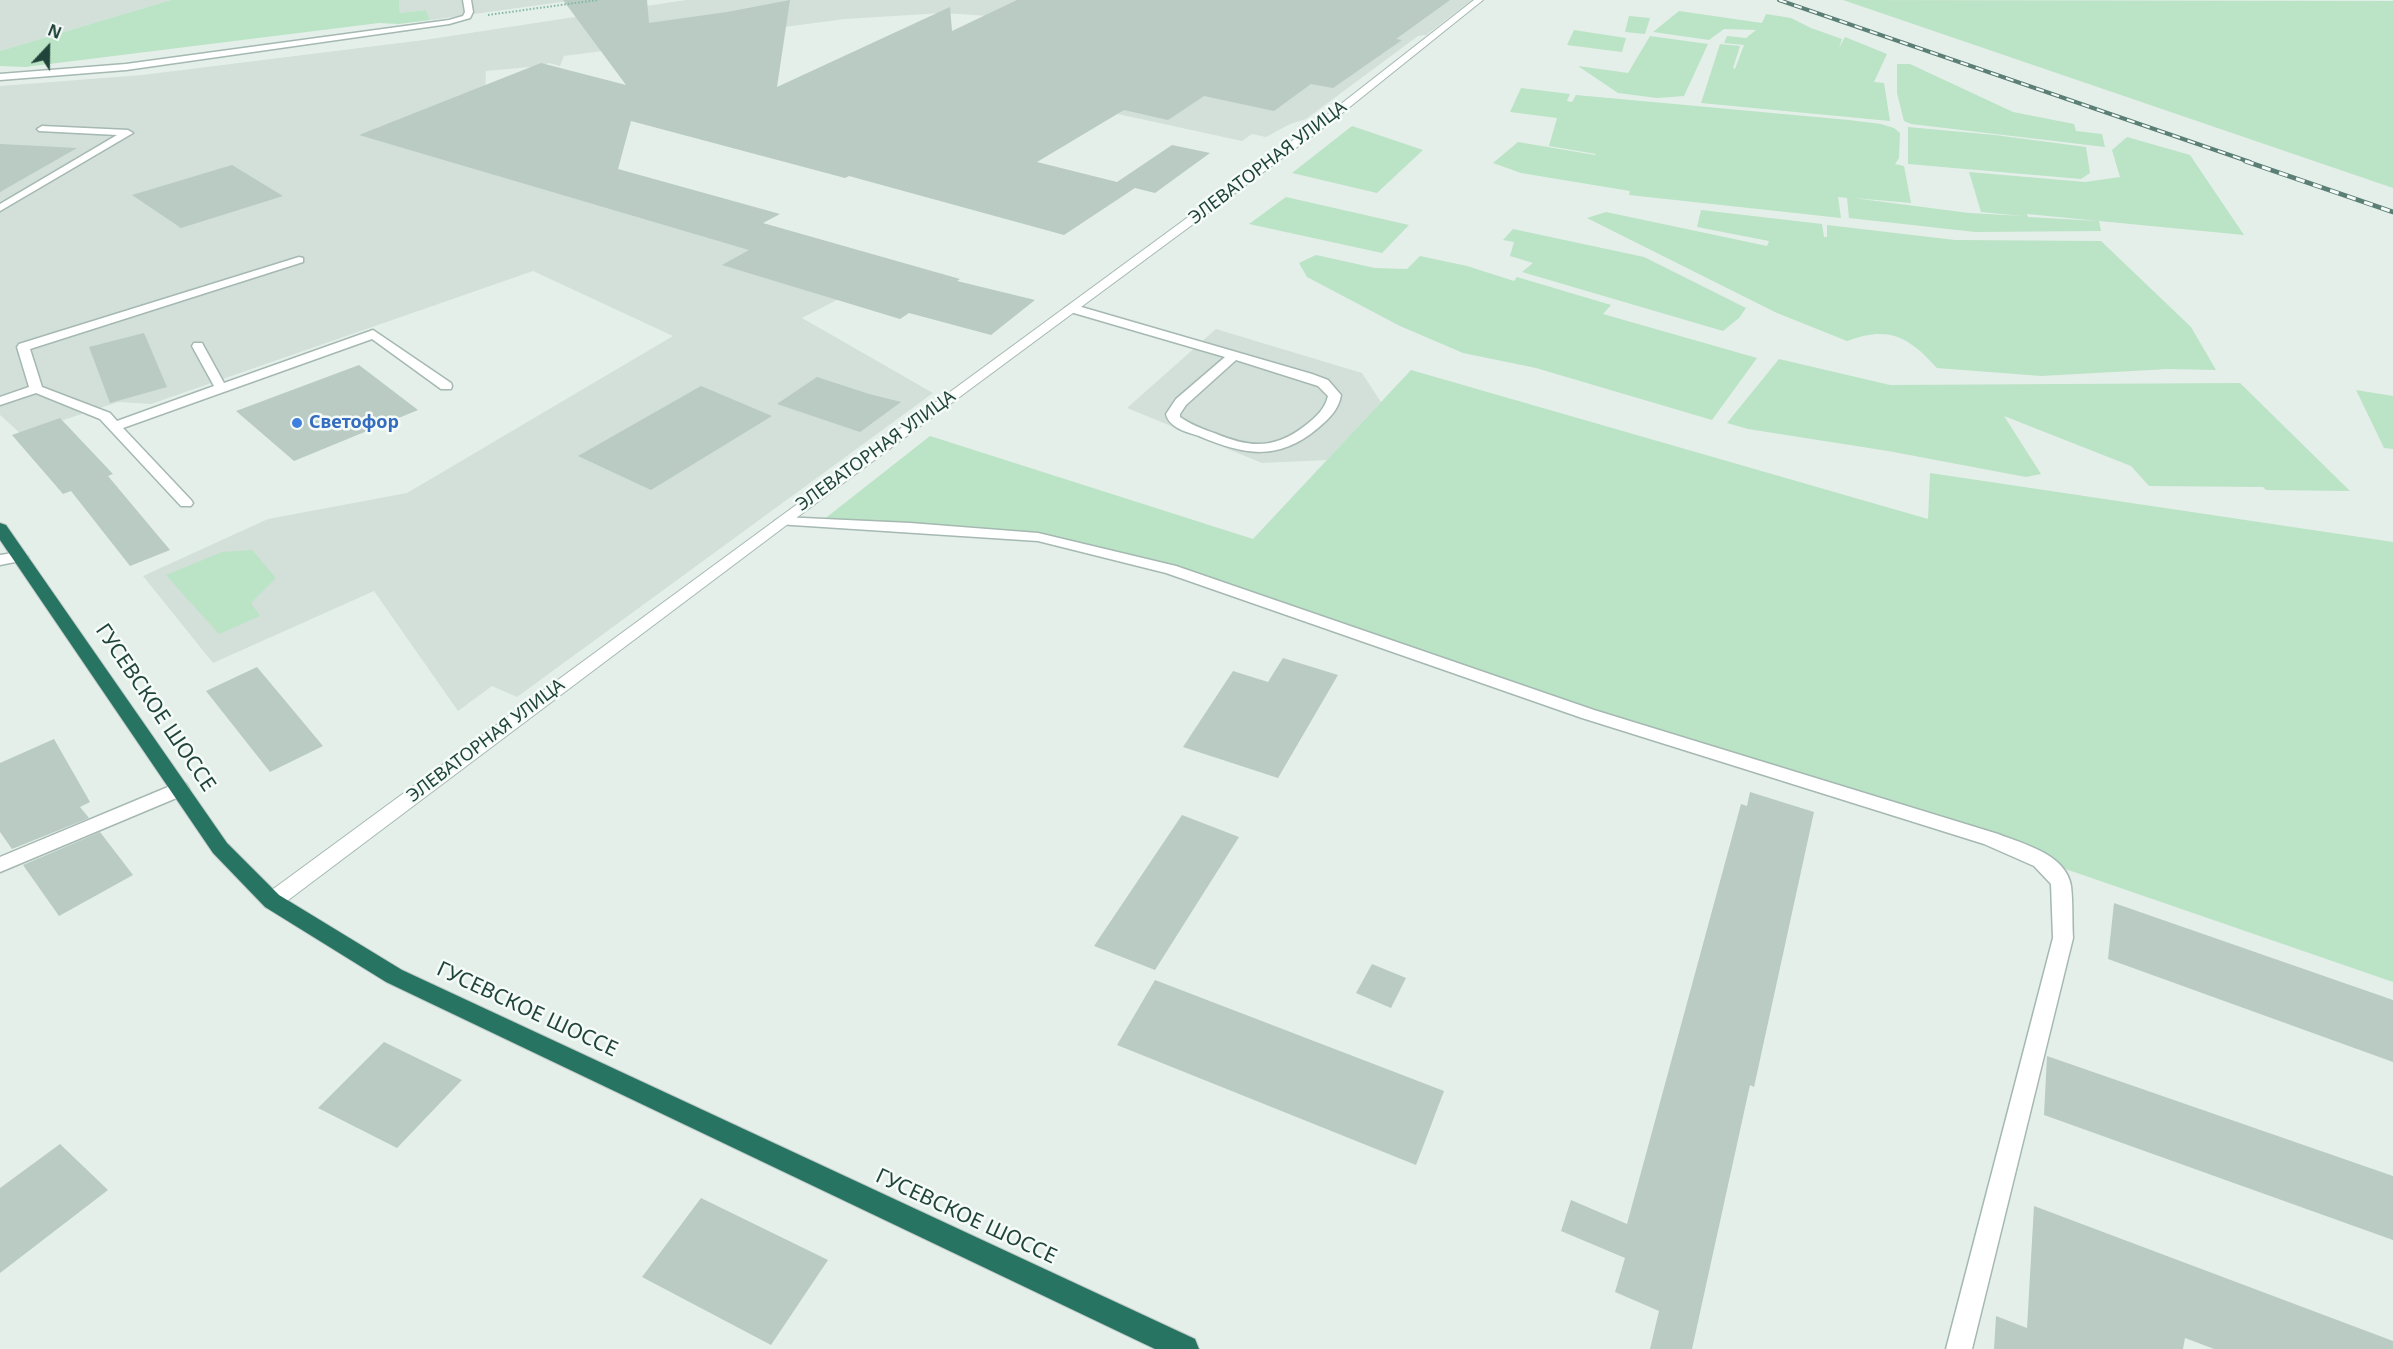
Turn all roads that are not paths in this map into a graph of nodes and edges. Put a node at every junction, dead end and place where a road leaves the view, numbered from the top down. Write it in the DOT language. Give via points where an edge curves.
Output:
graph roads {
  1 [pos="467,0"];
  2 [pos="1479,0"];
  3 [pos="0,77"];
  4 [pos="42,129"];
  5 [pos="0,208"];
  6 [pos="299,260"];
  7 [pos="1071,308"];
  8 [pos="198,346"];
  9 [pos="1234,355"];
  10 [pos="446,386"];
  11 [pos="220,388"];
  12 [pos="36,390"];
  13 [pos="0,401"];
  14 [pos="115,426"];
  15 [pos="186,503"];
  16 [pos="782,521"];
  17 [pos="0,528"];
  18 [pos="20,557"];
  19 [pos="0,560"];
  20 [pos="180,789"];
  21 [pos="0,865"];
  22 [pos="272,901"];
  23 [pos="1185,1349"];
  24 [pos="1959,1349"];
  1 -- 3 [label="lane" via="466,18 126,67"];
  2 -- 7 [label="street, ЭЛЕВАТОРНАЯ УЛИЦА" via="1328,120"];
  4 -- 5 [label="lane" via="128,133"];
  6 -- 12 [label="lane" via="23,346"];
  7 -- 9 [label="lane"];
  7 -- 16 [label="street, ЭЛЕВАТОРНАЯ УЛИЦА"];
  8 -- 11 [label="lane"];
  9 -- 9 [label="lane" via="1323,383 1335,395 1332,406 1300,438 1271,449 1230,444 1174,419 1181,402"];
  10 -- 11 [label="lane" via="373,334"];
  11 -- 14 [label="lane"];
  12 -- 13 [label="lane"];
  12 -- 14 [label="lane" via="105,416"];
  14 -- 15 [label="lane"];
  16 -- 22 [label="street, ЭЛЕВАТОРНАЯ УЛИЦА"];
  16 -- 24 [label="lane" via="1038,537 1171,569 1587,714 1991,839 2048,865 2061,884 2063,938"];
  17 -- 18 [label="highway, ГУСЕВСКОЕ ШОССЕ"];
  18 -- 19 [label="lane"];
  18 -- 20 [label="highway, ГУСЕВСКОЕ ШОССЕ"];
  20 -- 21 [label="lane"];
  20 -- 22 [label="highway, ГУСЕВСКОЕ ШОССЕ" via="220,848"];
  22 -- 23 [label="highway, ГУСЕВСКОЕ ШОССЕ" via="394,976"];
}
